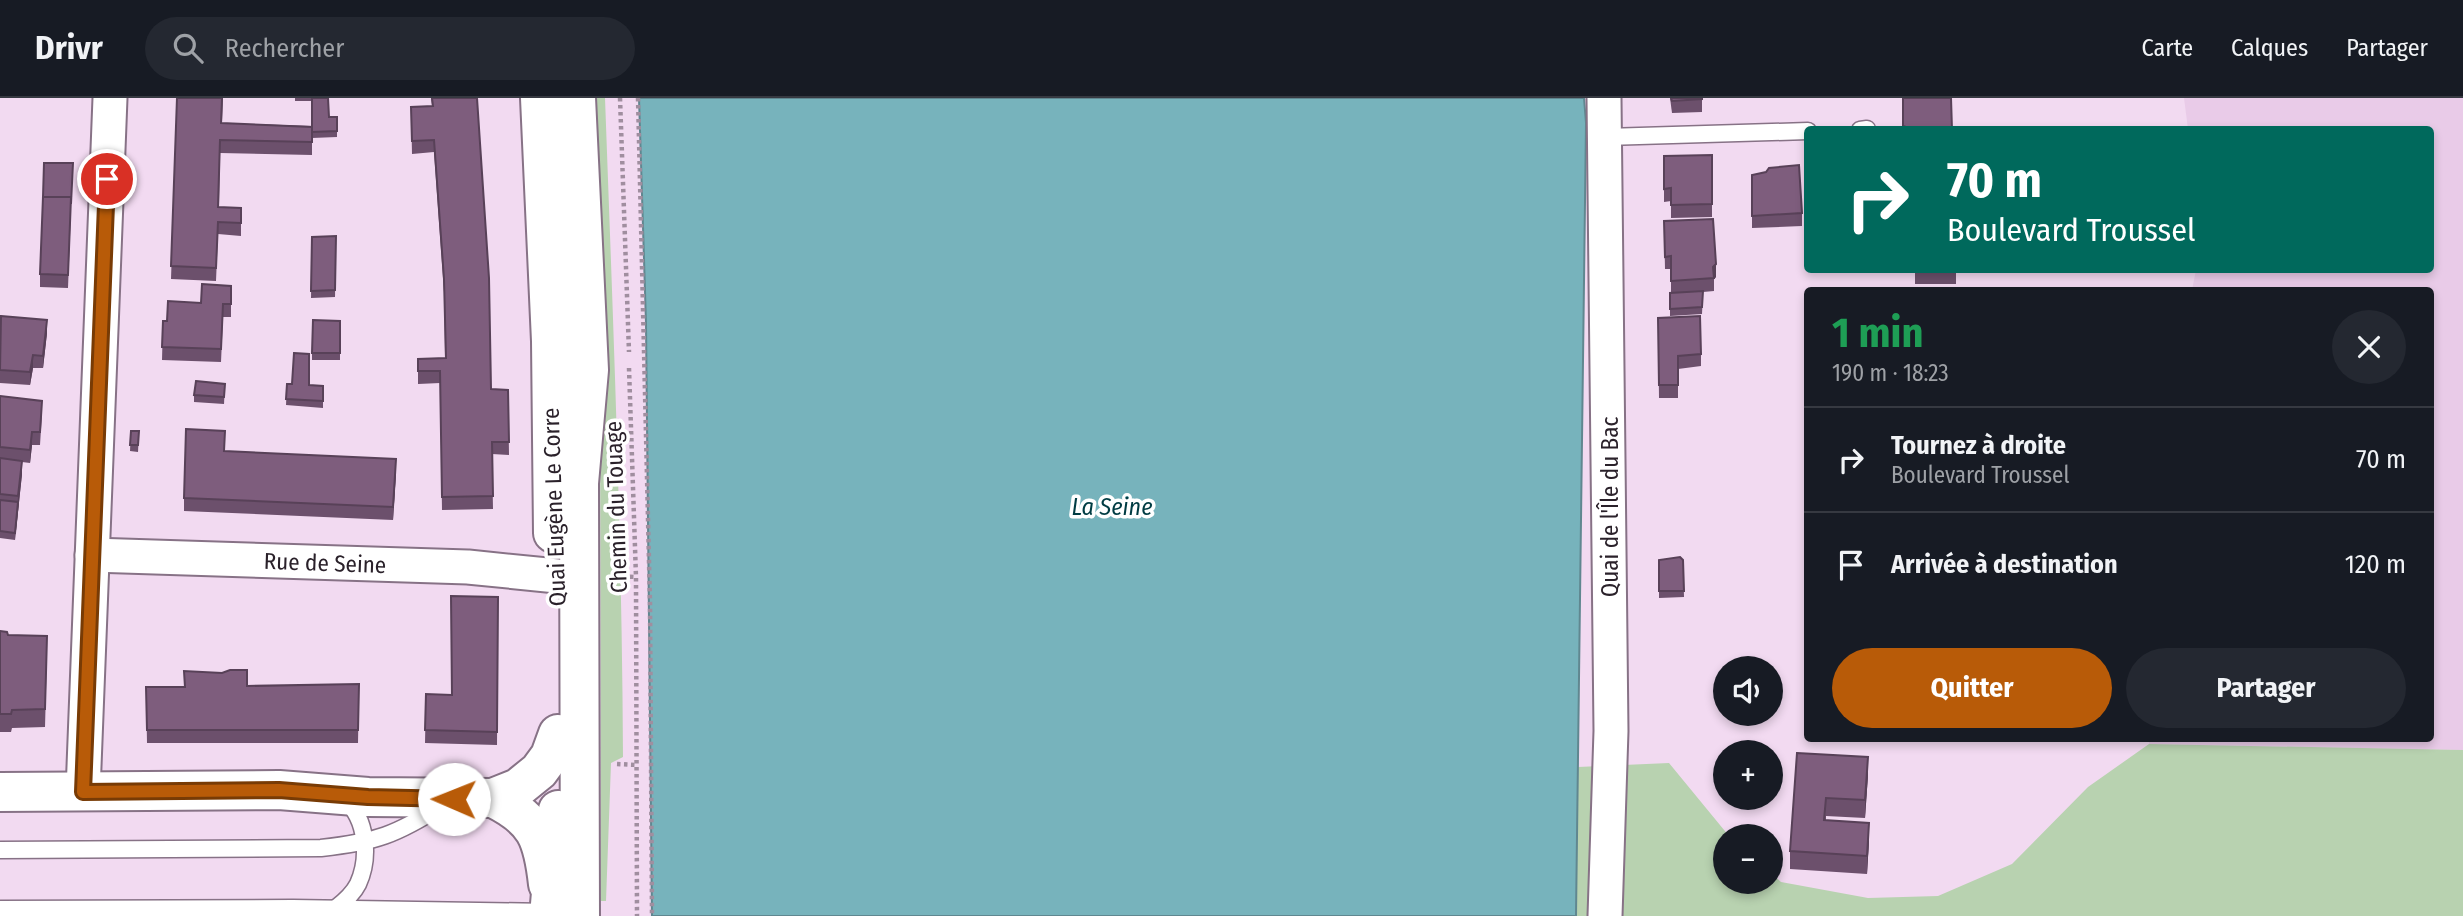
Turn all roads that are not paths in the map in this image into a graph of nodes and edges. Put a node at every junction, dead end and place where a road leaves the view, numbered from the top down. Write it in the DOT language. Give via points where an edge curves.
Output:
graph roads {
  1 [pos="110,98"];
  2 [pos="540,98"];
  3 [pos="562,98"];
  4 [pos="576,98"];
  5 [pos="1604,98"];
  6 [pos="1804,131"];
  7 [pos="1606,137"];
  8 [pos="588,318"];
  9 [pos="92,555"];
  10 [pos="557,576"];
  11 [pos="558,734"];
  12 [pos="0,792"];
  13 [pos="83,792"];
  14 [pos="338,794"];
  15 [pos="493,798"];
  16 [pos="454,799"];
  17 [pos="364,843"];
  18 [pos="0,850"];
  19 [pos="562,904"];
  20 [pos="336,908"];
  21 [pos="0,909"];
  22 [pos="1605,916"];
  1 -- 9 [label="street"];
  2 -- 10 [label="main road, Quai Eugène Le Corre"];
  3 -- 8 [label="street, Quai Eugène Le Corre" via="567,222"];
  4 -- 8 [label="main road, Quai Eugène Le Corre"];
  5 -- 7 [label="street, Quai de l'Île du Bac"];
  6 -- 7 [label="lane"];
  7 -- 22 [label="street, Quai de l'Île du Bac" via="1611,731"];
  8 -- 19 [label="main road, Quai Eugène Le Corre"];
  9 -- 10 [label="street, Rue de Seine" via="468,567"];
  9 -- 13 [label="street"];
  10 -- 11 [label="main road, Quai Eugène Le Corre"];
  11 -- 15 [label="main road" via="539,771 518,788"];
  11 -- 19 [label="main road, Quai Eugène Le Corre"];
  12 -- 13 [label="main road"];
  13 -- 14 [label="main road" via="279,790"];
  14 -- 16 [label="main road"];
  14 -- 17 [label="lane" via="358,816"];
  15 -- 16 [label="main road"];
  15 -- 19 [label="main road" via="516,809 535,831"];
  16 -- 17 [label="lane" via="409,827"];
  17 -- 18 [label="lane" via="321,848"];
  17 -- 20 [label="lane" via="359,881"];
  19 -- 20 [label="lane"];
  20 -- 21 [label="lane"];
}
